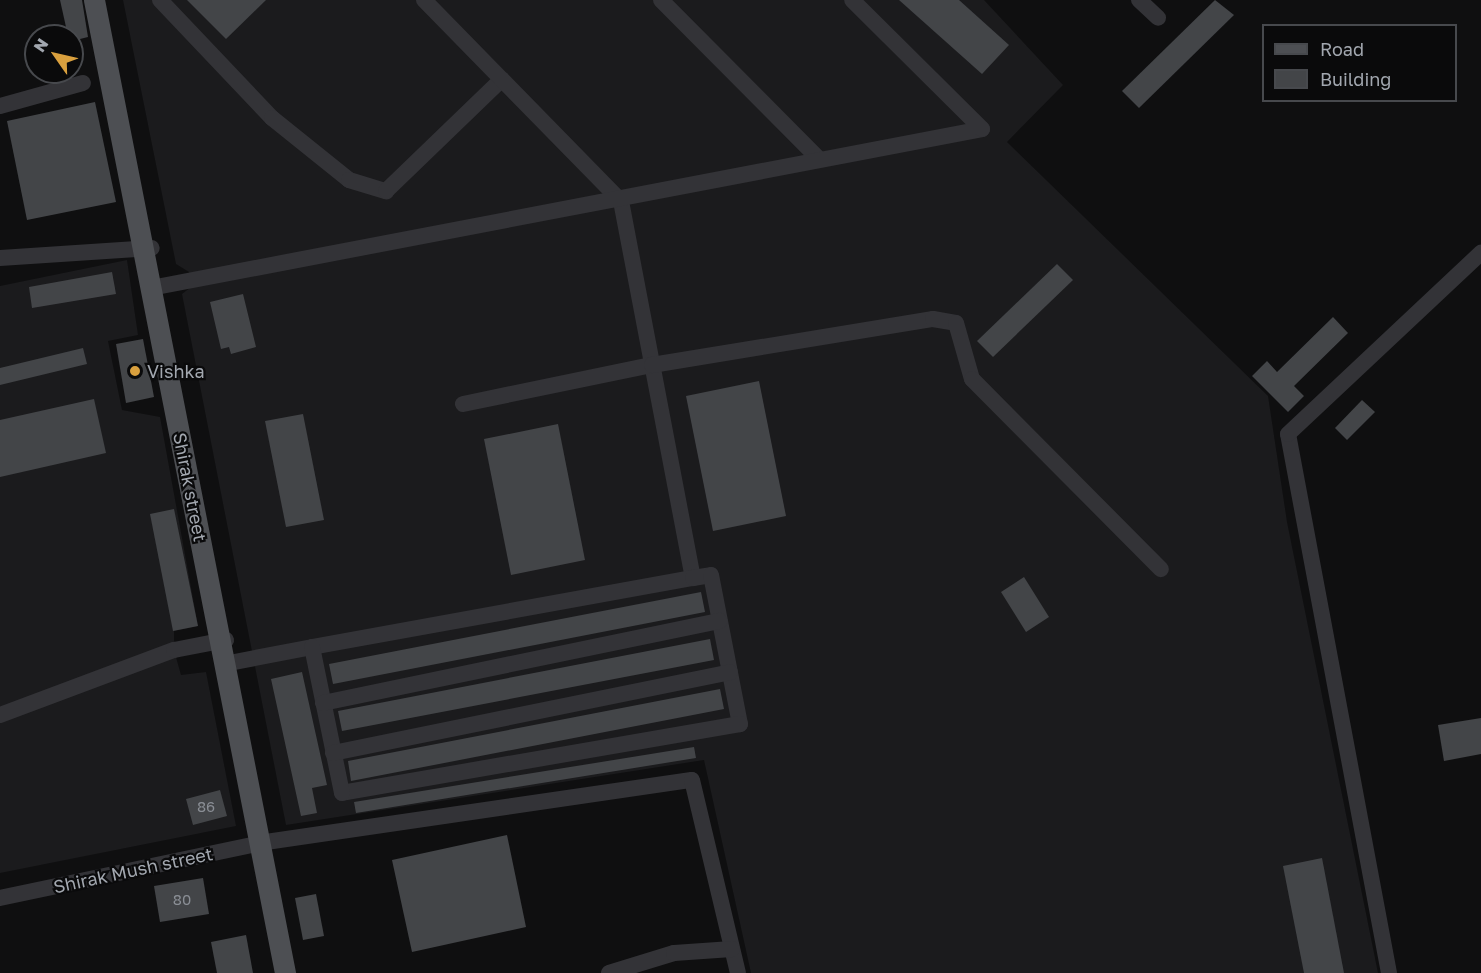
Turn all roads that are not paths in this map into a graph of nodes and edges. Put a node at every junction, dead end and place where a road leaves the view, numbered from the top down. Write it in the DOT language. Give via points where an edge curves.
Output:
graph roads {
  1 [pos="94,0"];
  2 [pos="102,0"];
  3 [pos="160,0"];
  4 [pos="424,0"];
  5 [pos="661,0"];
  6 [pos="852,0"];
  7 [pos="1139,0"];
  8 [pos="1158,18"];
  9 [pos="502,79"];
  10 [pos="79,84"];
  11 [pos="0,106"];
  12 [pos="819,159"];
  13 [pos="621,201"];
  14 [pos="148,248"];
  15 [pos="1481,253"];
  16 [pos="0,258"];
  17 [pos="155,287"];
  18 [pos="652,365"];
  19 [pos="464,404"];
  20 [pos="1161,569"];
  21 [pos="693,578"];
  22 [pos="720,621"];
  23 [pos="223,641"];
  24 [pos="312,647"];
  25 [pos="228,663"];
  26 [pos="730,672"];
  27 [pos="323,703"];
  28 [pos="0,715"];
  29 [pos="333,753"];
  30 [pos="263,843"];
  31 [pos="0,898"];
  32 [pos="732,949"];
  33 [pos="285,973"];
  34 [pos="291,973"];
  35 [pos="609,973"];
  36 [pos="738,973"];
  37 [pos="1389,973"];
  1 -- 14 [label="main road, Shirak street"];
  2 -- 14 [label="main road, Shirak street"];
  3 -- 9 [label="street" via="272,118 349,180 386,191"];
  4 -- 9 [label="street"];
  5 -- 12 [label="street"];
  6 -- 12 [label="street" via="982,129"];
  7 -- 8 [label="street"];
  9 -- 13 [label="street"];
  10 -- 11 [label="street"];
  12 -- 13 [label="street"];
  13 -- 17 [label="street"];
  13 -- 18 [label="street"];
  14 -- 16 [label="street"];
  14 -- 17 [label="main road, Shirak street"];
  15 -- 37 [label="street" via="1288,434"];
  17 -- 23 [label="main road, Shirak street"];
  18 -- 19 [label="street"];
  18 -- 20 [label="street" via="933,320 956,323 972,379"];
  18 -- 21 [label="street"];
  21 -- 22 [label="street" via="711,575"];
  21 -- 24 [label="street"];
  22 -- 26 [label="street"];
  22 -- 27 [label="street"];
  23 -- 25 [label="main road, Shirak street"];
  23 -- 28 [label="street" via="174,650"];
  24 -- 25 [label="street"];
  24 -- 27 [label="street"];
  25 -- 30 [label="main road, Shirak street"];
  26 -- 29 [label="street"];
  26 -- 29 [label="street" via="740,724 342,793"];
  27 -- 29 [label="street"];
  30 -- 31 [label="street, Shirak Mush street"];
  30 -- 32 [label="street, Shirak Mush street" via="692,780"];
  30 -- 33 [label="main road, Shirak street"];
  30 -- 34 [label="main road, Shirak street"];
  32 -- 35 [label="street" via="674,953"];
  32 -- 36 [label="street"];
}
